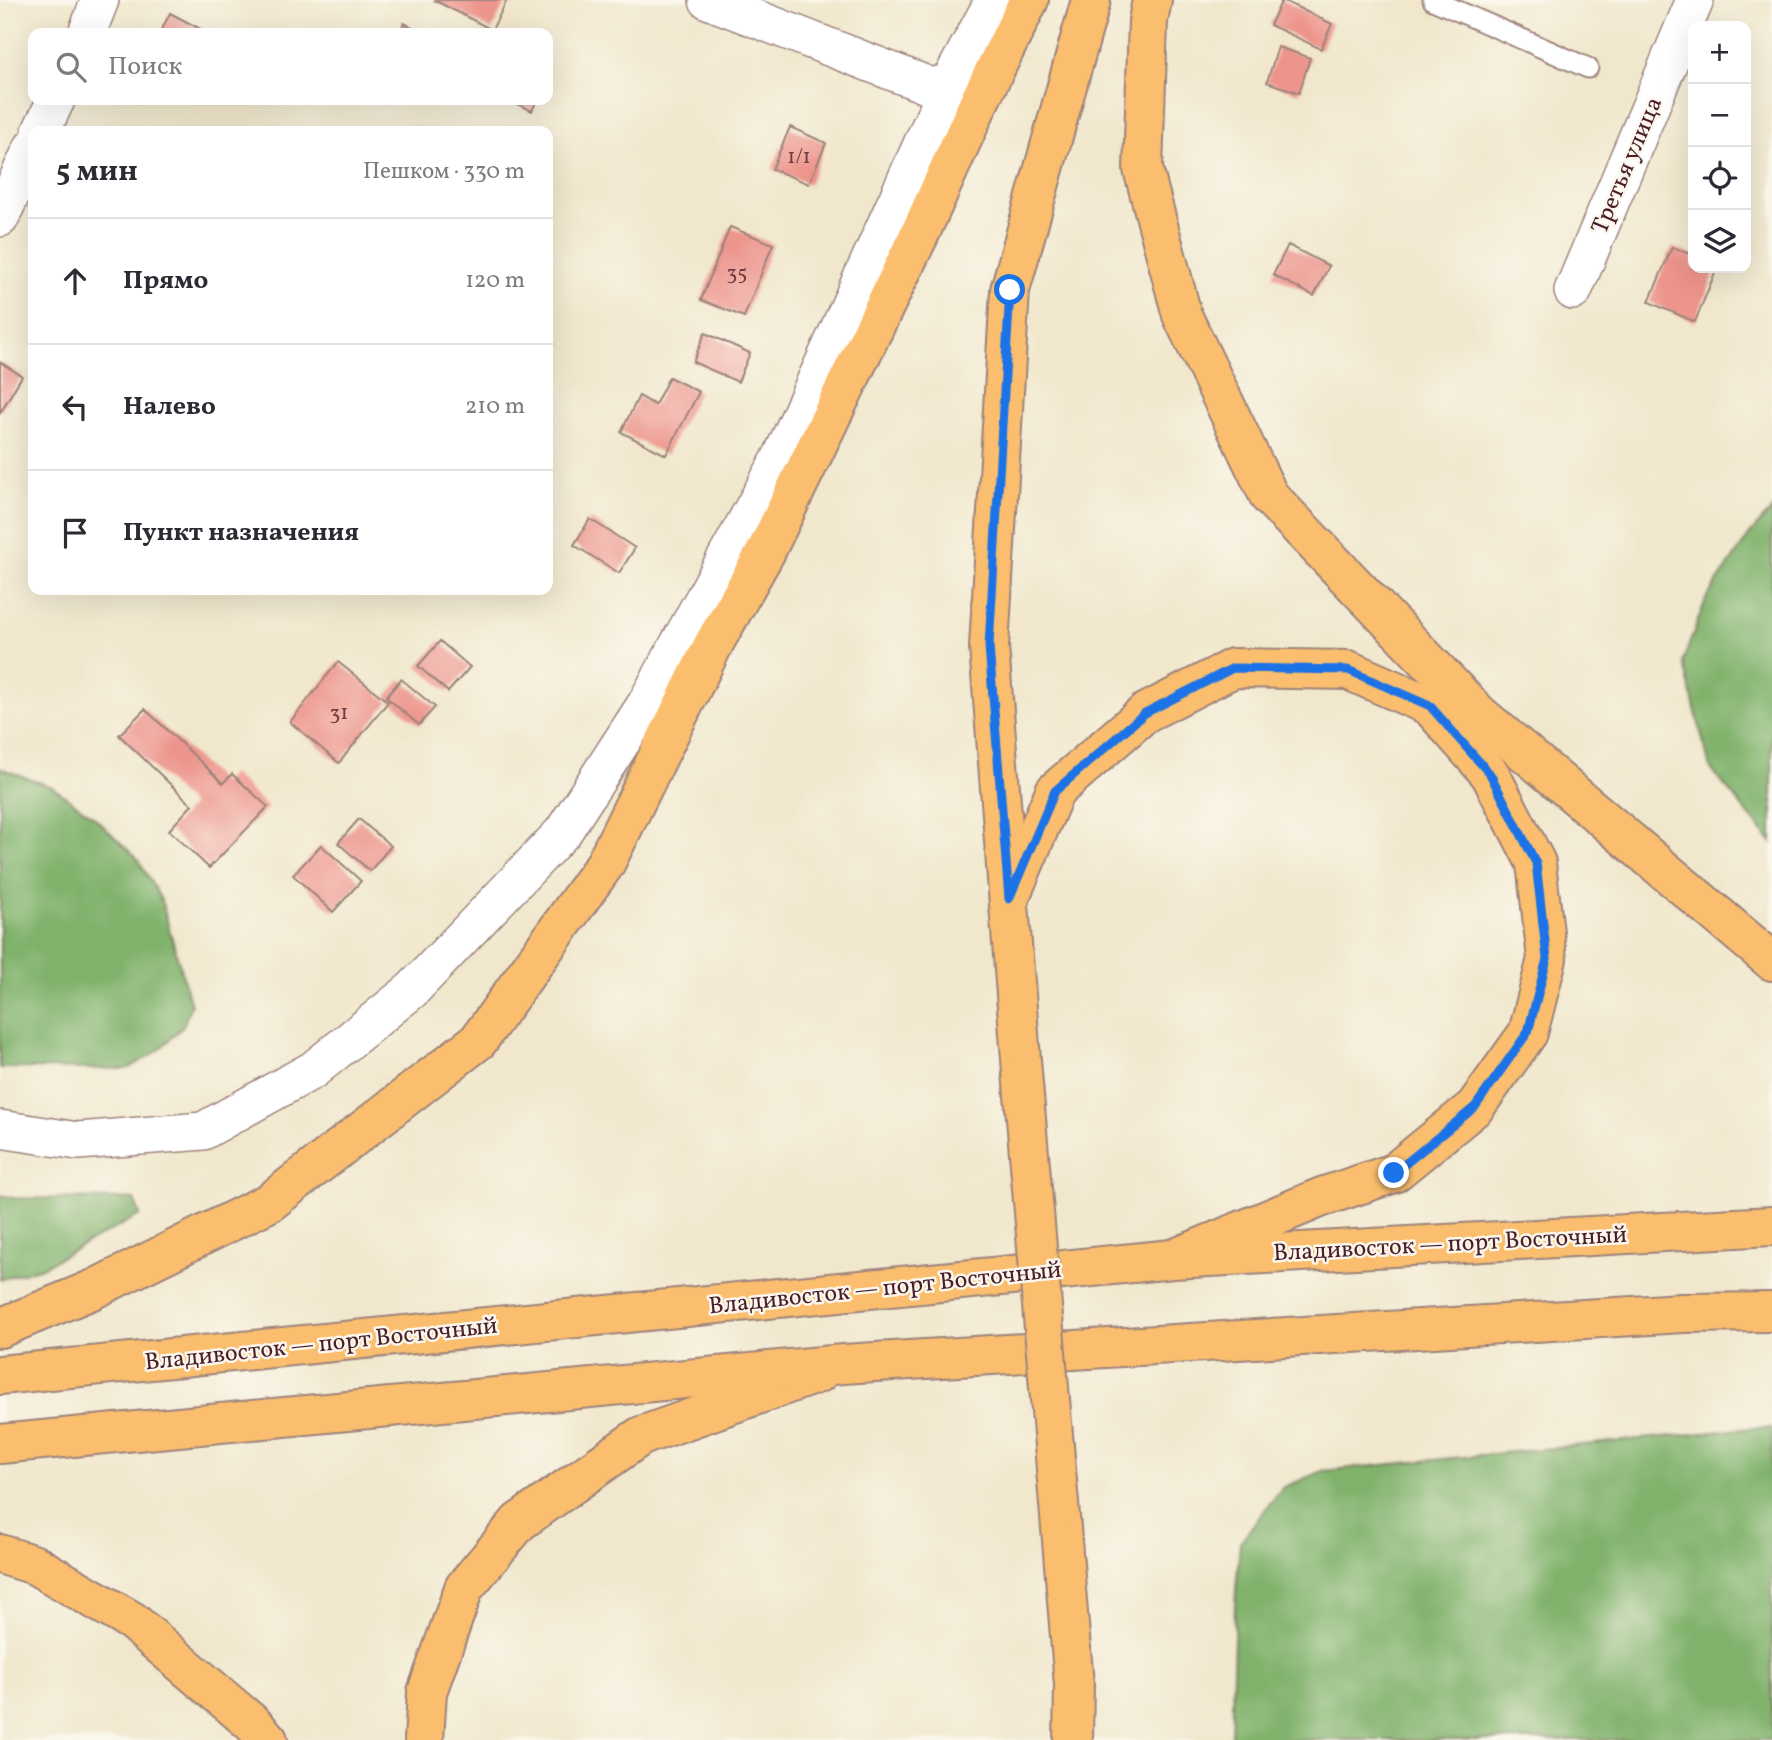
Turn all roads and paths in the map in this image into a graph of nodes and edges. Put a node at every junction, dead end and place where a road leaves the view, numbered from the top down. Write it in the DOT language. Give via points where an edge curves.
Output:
graph roads {
  1 [pos="100,0"];
  2 [pos="708,0"];
  3 [pos="994,0"];
  4 [pos="1029,0"];
  5 [pos="1091,0"];
  6 [pos="1152,0"];
  7 [pos="1433,0"];
  8 [pos="1695,0"];
  9 [pos="89,28"];
  10 [pos="1588,68"];
  11 [pos="950,82"];
  12 [pos="54,105"];
  13 [pos="43,126"];
  14 [pos="28,158"];
  15 [pos="0,218"];
  16 [pos="1573,291"];
  17 [pos="1009,899"];
  18 [pos="1772,961"];
  19 [pos="0,1129"];
  20 [pos="1772,1226"];
  21 [pos="1173,1259"];
  22 [pos="1772,1312"];
  23 [pos="0,1328"];
  24 [pos="843,1364"];
  25 [pos="0,1375"];
  26 [pos="0,1444"];
  27 [pos="0,1554"];
  28 [pos="268,1740"];
  29 [pos="424,1740"];
  30 [pos="1073,1740"];
  1 -- 9 [label="street"];
  2 -- 11 [label="street" via="932,87"];
  3 -- 11 [label="street"];
  4 -- 23 [label="main road" via="765,553 713,645 605,864 478,1041 270,1202 94,1289"];
  5 -- 17 [label="main road" via="1010,290 989,646"];
  6 -- 18 [label="main road" via="1143,169 1182,315 1269,496 1479,714"];
  7 -- 10 [label="lane"];
  8 -- 16 [label="street, Третья улица"];
  11 -- 19 [label="street" via="782,456 646,704 563,832 412,990 313,1070 203,1131 78,1141"];
  12 -- 13 [label="street"];
  14 -- 15 [label="street"];
  17 -- 21 [label="main road" via="1055,791 1145,713 1233,668 1348,670 1430,706 1490,774 1536,863 1547,959 1528,1032 1475,1107 1394,1173 1322,1197"];
  17 -- 30 [label="main road, bridge" via="1074,1685"];
  20 -- 21 [label="main road, Владивосток — порт Восточный"];
  21 -- 25 [label="main road, Владивосток — порт Восточный"];
  22 -- 24 [label="main road" via="1683,1313"];
  24 -- 26 [label="main road"];
  24 -- 29 [label="main road" via="641,1436 519,1522 464,1588 427,1692"];
  27 -- 28 [label="main road" via="35,1565 132,1621"];
}
